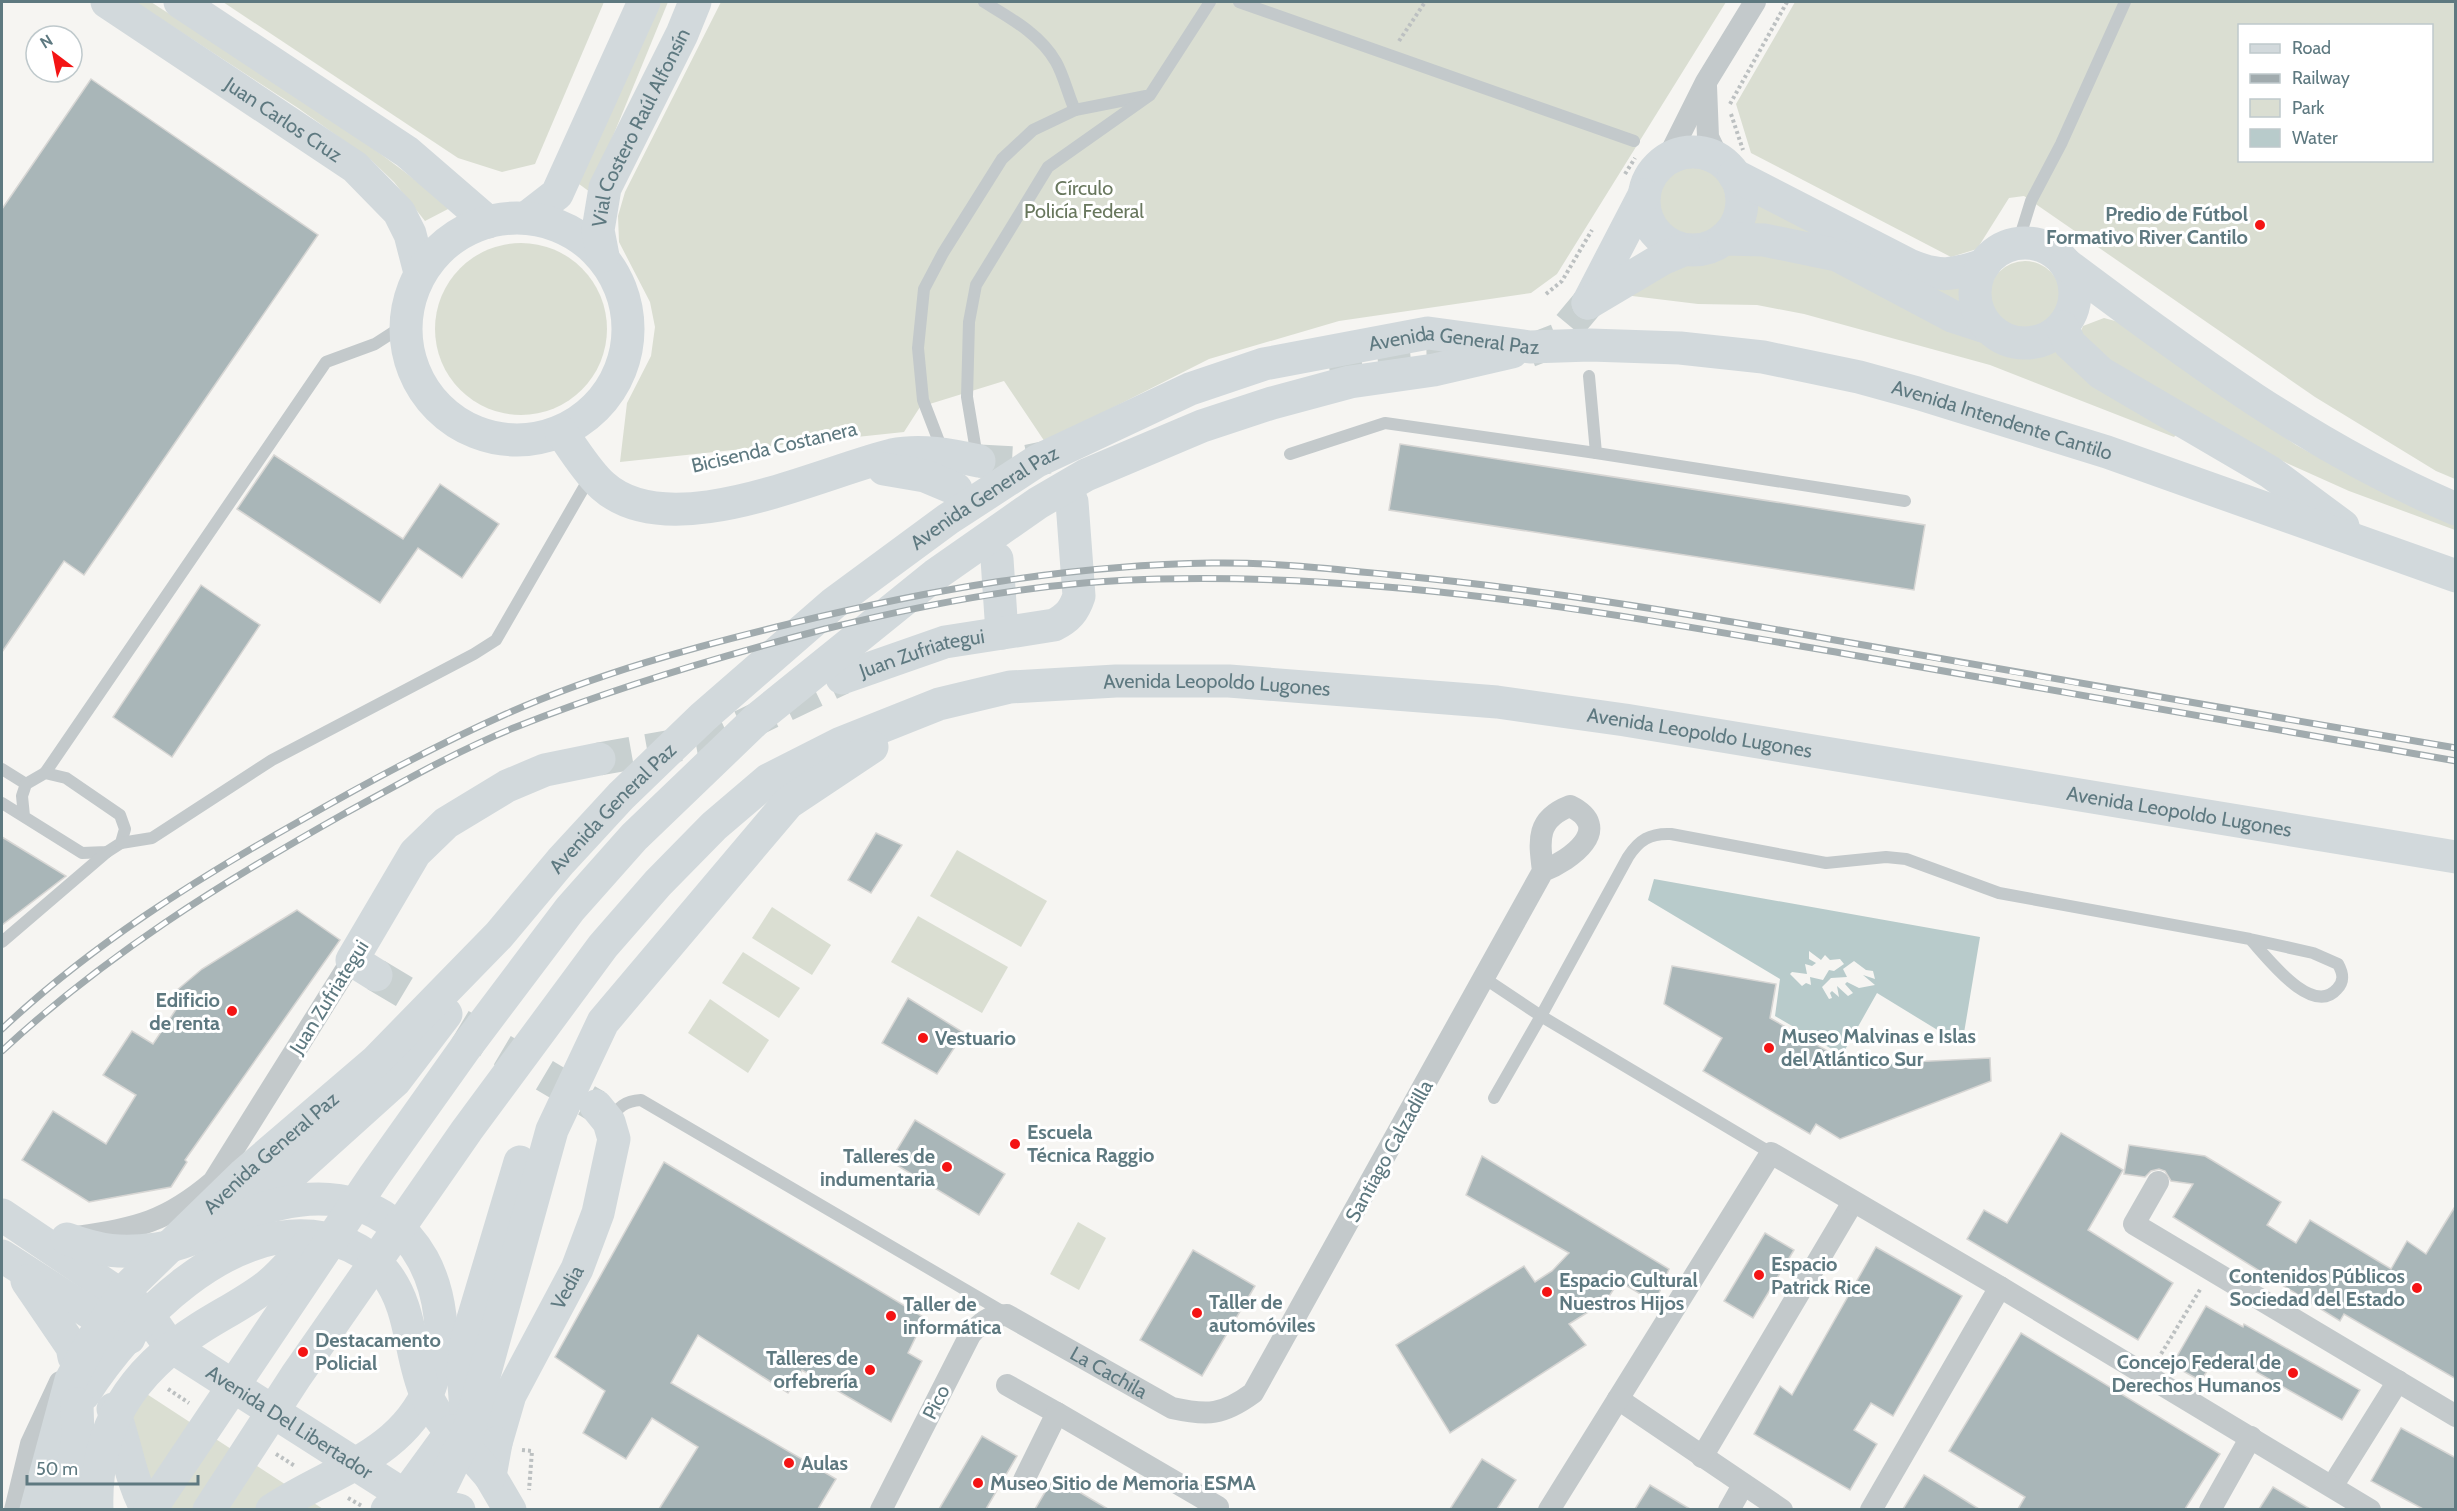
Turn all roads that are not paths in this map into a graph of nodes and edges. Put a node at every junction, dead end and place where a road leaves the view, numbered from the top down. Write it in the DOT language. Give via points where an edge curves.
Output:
graph roads {
  1 [pos="107,2"];
  2 [pos="180,2"];
  3 [pos="644,2"];
  4 [pos="695,2"];
  5 [pos="984,2"];
  6 [pos="1210,2"];
  7 [pos="1239,2"];
  8 [pos="1755,2"];
  9 [pos="2125,2"];
  10 [pos="1706,82"];
  11 [pos="1150,95"];
  12 [pos="1075,110"];
  13 [pos="1634,141"];
  14 [pos="1667,160"];
  15 [pos="1727,167"];
  16 [pos="1644,195"];
  17 [pos="526,218"];
  18 [pos="488,222"];
  19 [pos="1724,239"];
  20 [pos="2018,243"];
  21 [pos="1683,250"];
  22 [pos="603,256"];
  23 [pos="2066,264"];
  24 [pos="1984,265"];
  25 [pos="419,269"];
  26 [pos="2136,316"];
  27 [pos="2066,321"];
  28 [pos="406,324"];
  29 [pos="1989,328"];
  30 [pos="1530,347"];
  31 [pos="1589,376"];
  32 [pos="561,432"];
  33 [pos="1596,453"];
  34 [pos="944,454"];
  35 [pos="1290,454"];
  36 [pos="978,461"];
  37 [pos="858,467"];
  38 [pos="592,473"];
  39 [pos="956,489"];
  40 [pos="1905,501"];
  41 [pos="1072,502"];
  42 [pos="2456,509"];
  43 [pos="2371,547"];
  44 [pos="998,560"];
  45 [pos="2456,576"];
  46 [pos="1002,633"];
  47 [pos="842,678"];
  48 [pos="939,704"];
  49 [pos="599,759"];
  50 [pos="2,770"];
  51 [pos="45,773"];
  52 [pos="26,784"];
  53 [pos="2,803"];
  54 [pos="24,816"];
  55 [pos="121,843"];
  56 [pos="107,852"];
  57 [pos="2456,857"];
  58 [pos="1543,871"];
  59 [pos="499,935"];
  60 [pos="2250,939"];
  61 [pos="2,942"];
  62 [pos="364,968"];
  63 [pos="1484,978"];
  64 [pos="613,1011"];
  65 [pos="1541,1016"];
  66 [pos="1494,1098"];
  67 [pos="602,1114"];
  68 [pos="1771,1154"];
  69 [pos="375,1175"];
  70 [pos="2158,1182"];
  71 [pos="1853,1202"];
  72 [pos="2,1215"];
  73 [pos="242,1219"];
  74 [pos="31,1235"];
  75 [pos="67,1239"];
  76 [pos="10,1262"];
  77 [pos="2000,1287"];
  78 [pos="1008,1314"];
  79 [pos="169,1345"];
  80 [pos="73,1352"];
  81 [pos="2398,1381"];
  82 [pos="1007,1385"];
  83 [pos="482,1386"];
  84 [pos="1618,1399"];
  85 [pos="1216,1412"];
  86 [pos="1057,1413"];
  87 [pos="2456,1416"];
  88 [pos="2251,1437"];
  89 [pos="56,1438"];
  90 [pos="489,1447"];
  91 [pos="1702,1457"];
  92 [pos="1024,1480"];
  93 [pos="1743,1485"];
  94 [pos="2333,1485"];
  95 [pos="519,1502"];
  96 [pos="411,1507"];
  97 [pos="15,1509"];
  98 [pos="36,1509"];
  99 [pos="66,1509"];
  100 [pos="97,1509"];
  101 [pos="149,1509"];
  102 [pos="209,1509"];
  103 [pos="272,1509"];
  104 [pos="459,1509"];
  105 [pos="881,1509"];
  106 [pos="1217,1509"];
  107 [pos="1549,1509"];
  108 [pos="1729,1509"];
  109 [pos="1782,1509"];
  110 [pos="1871,1509"];
  111 [pos="2210,1509"];
  112 [pos="2370,1509"];
  1 -- 25 [label="main road, Juan Carlos Cruz" via="355,167 399,212 411,234"];
  2 -- 18 [label="main road, Juan Carlos Cruz" via="407,152"];
  3 -- 17 [label="main road" via="557,194"];
  4 -- 22 [label="main road, Vial Costero Raúl Alfonsín" via="605,188 598,230"];
  5 -- 12 [label="lane" via="1018,22 1040,41 1057,62"];
  6 -- 11 [label="lane"];
  7 -- 13 [label="lane"];
  8 -- 10 [label="street"];
  9 -- 20 [label="lane" via="2031,201"];
  10 -- 14 [label="street"];
  10 -- 15 [label="street" via="1708,137"];
  11 -- 12 [label="lane"];
  11 -- 36 [label="lane" via="1048,167 976,285 969,322 967,397"];
  12 -- 34 [label="lane" via="1033,130 1002,159 924,289 918,348 923,400"];
  14 -- 15 [label="main road" via="1693,153"];
  14 -- 16 [label="main road" via="1648,182"];
  15 -- 19 [label="main road" via="1742,202 1740,216"];
  15 -- 24 [label="main road" via="1933,275 1955,274"];
  16 -- 21 [label="main road" via="1647,217 1658,236"];
  16 -- 21 [label="main road" via="1588,303"];
  17 -- 18 [label="main road"];
  17 -- 22 [label="main road" via="556,225"];
  18 -- 25 [label="main road" via="464,232"];
  19 -- 21 [label="main road" via="1712,247"];
  19 -- 29 [label="main road" via="1764,240 1838,255 1952,316"];
  20 -- 23 [label="main road" via="2037,244 2054,251"];
  20 -- 24 [label="main road"];
  22 -- 32 [label="main road" via="621,289 628,319 627,349 618,378 601,403"];
  23 -- 26 [label="main road"];
  23 -- 27 [label="main road" via="2074,280 2075,298"];
  24 -- 29 [label="main road" via="1975,286 1977,309"];
  25 -- 28 [label="main road"];
  26 -- 27 [label="main road" via="2102,309"];
  26 -- 42 [label="main road" via="2295,425 2387,479"];
  27 -- 29 [label="main road" via="2046,339 2026,344 2006,340"];
  27 -- 43 [label="main road" via="2070,344 2101,373 2270,472"];
  28 -- 32 [label="main road" via="409,356 421,386 441,411 467,429 498,439 530,440"];
  28 -- 51 [label="lane" via="375,344 326,362"];
  30 -- 43 [label="main road, Avenida Intendente Cantilo" via="1680,348 1763,357 1917,393 2107,452"];
  30 -- 59 [label="main road, Avenida General Paz" via="1428,333 1264,364 1190,389 1037,461 895,556 772,654 621,796"];
  30 -- 69 [label="main road, Avenida General Paz" via="1434,370 1350,382 1202,426 1086,476 1029,509 934,575 758,718 634,837 570,909"];
  31 -- 33 [label="lane"];
  32 -- 38 [label="main road"];
  33 -- 35 [label="lane" via="1385,423"];
  33 -- 40 [label="lane"];
  34 -- 36 [label="main road"];
  34 -- 37 [label="main road" via="893,455"];
  37 -- 38 [label="main road" via="727,504 679,509 651,507 626,499 603,486"];
  37 -- 39 [label="main road" via="926,476"];
  38 -- 55 [label="lane" via="496,640 272,760 152,838"];
  41 -- 46 [label="main road, Juan Zufriategui" via="1079,596 1075,610 1054,624"];
  43 -- 45 [label="main road, Avenida Intendente Cantilo"];
  44 -- 46 [label="main road, Juan Zufriategui"];
  46 -- 47 [label="main road, Juan Zufriategui" via="945,642"];
  48 -- 57 [label="main road, Avenida Leopoldo Lugones" via="1010,687 1116,681 1229,681 1497,702"];
  48 -- 64 [label="main road" via="788,802"];
  48 -- 102 [label="main road" via="841,743 768,780 714,825 658,883 603,946 539,1031 315,1348"];
  49 -- 62 [label="main road, Juan Zufriategui" via="545,770 507,786 446,823 415,854"];
  50 -- 52 [label="lane"];
  51 -- 52 [label="lane"];
  51 -- 55 [label="lane" via="66,778 120,815 126,829"];
  52 -- 54 [label="lane" via="22,796"];
  53 -- 54 [label="lane"];
  54 -- 56 [label="lane" via="82,853"];
  55 -- 56 [label="lane"];
  56 -- 61 [label="lane"];
  58 -- 63 [label="street, Santiago Calzadilla"];
  59 -- 73 [label="main road" via="449,1011 395,1081"];
  59 -- 89 [label="main road, Avenida General Paz" via="376,1061 243,1175 129,1286 94,1337 71,1380"];
  60 -- 60 [label="lane" via="2303,992 2323,997 2340,986 2342,971 2333,960"];
  60 -- 65 [label="lane" via="1999,893 1906,859 1826,863 1658,834 1645,838 1628,857"];
  62 -- 75 [label="street, Juan Zufriategui" via="213,1182 186,1204 151,1222 128,1230"];
  63 -- 65 [label="lane"];
  63 -- 85 [label="street, Santiago Calzadilla" via="1265,1375 1253,1393 1233,1408"];
  64 -- 83 [label="main road" via="552,1130"];
  64 -- 90 [label="main road" via="537,1116 520,1159 465,1346 463,1371"];
  65 -- 66 [label="lane"];
  65 -- 68 [label="lane"];
  67 -- 78 [label="lane" via="641,1100"];
  67 -- 90 [label="main road, Vedia" via="612,1129 614,1146 590,1236 561,1302 510,1395"];
  68 -- 71 [label="street"];
  68 -- 84 [label="street"];
  69 -- 100 [label="main road" via="269,1285 197,1329 141,1377 123,1400 106,1434 97,1475"];
  69 -- 101 [label="main road, Avenida General Paz"];
  70 -- 81 [label="street" via="2134,1224"];
  71 -- 77 [label="street"];
  71 -- 91 [label="street"];
  72 -- 74 [label="main road"];
  73 -- 75 [label="main road" via="190,1240 156,1248 107,1252"];
  73 -- 103 [label="main road" via="279,1204 312,1199 365,1207 398,1227 417,1246 430,1270 440,1312 442,1333 437,1367 420,1408 409,1423 375,1454"];
  74 -- 75 [label="main road"];
  74 -- 79 [label="main road, Avenida Del Libertador" via="146,1312"];
  76 -- 79 [label="main road, Avenida Del Libertador" via="125,1338"];
  76 -- 80 [label="main road"];
  77 -- 88 [label="street"];
  77 -- 110 [label="street"];
  78 -- 85 [label="street, La Cachila" via="1172,1408 1199,1414"];
  78 -- 105 [label="street, Pico" via="995,1315 980,1323 970,1335"];
  79 -- 96 [label="main road, Avenida Del Libertador"];
  80 -- 97 [label="street" via="31,1444"];
  80 -- 99 [label="main road" via="78,1437"];
  80 -- 101 [label="main road" via="112,1408 133,1480"];
  81 -- 87 [label="street"];
  81 -- 94 [label="street"];
  82 -- 86 [label="street"];
  83 -- 96 [label="main road" via="469,1430"];
  83 -- 96 [label="main road" via="409,1490"];
  84 -- 91 [label="street"];
  84 -- 107 [label="street"];
  86 -- 92 [label="street"];
  86 -- 106 [label="street"];
  88 -- 94 [label="street"];
  88 -- 111 [label="street"];
  89 -- 90 [label="main road" via="115,1350 159,1305 213,1262 296,1235 326,1238 354,1248 378,1265 402,1305 430,1403"];
  89 -- 98 [label="main road, Avenida General Paz"];
  90 -- 95 [label="main road"];
  91 -- 93 [label="street"];
  93 -- 108 [label="street"];
  93 -- 109 [label="street"];
  94 -- 112 [label="street"];
  96 -- 104 [label="main road, Avenida Del Libertador"];
}
